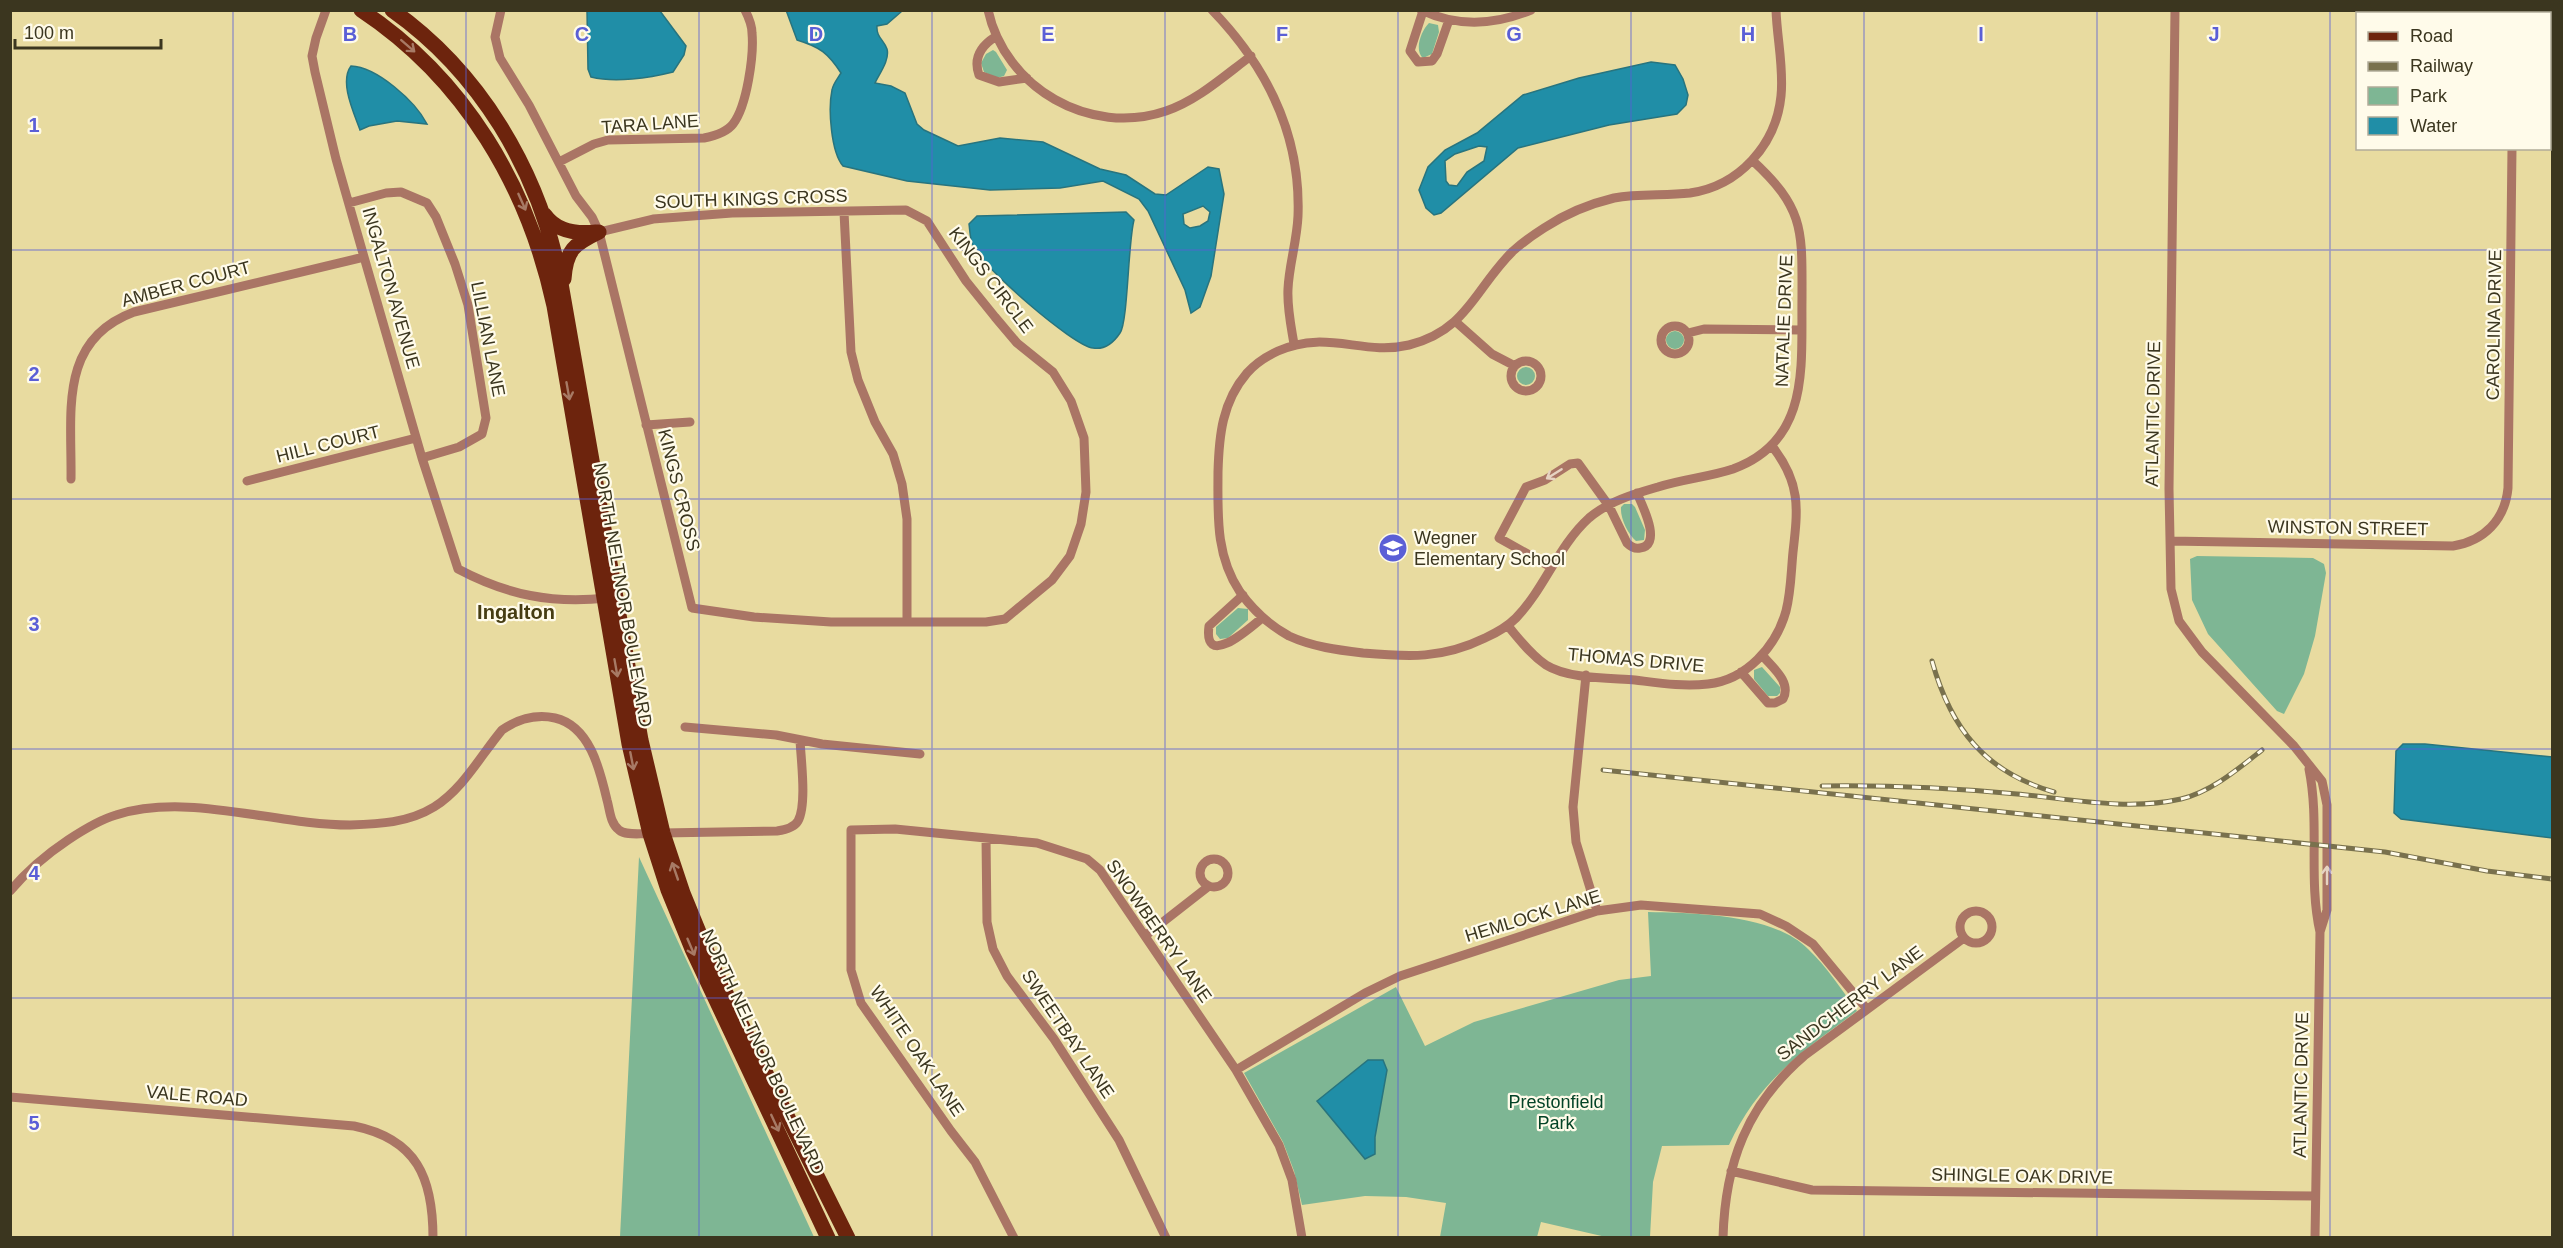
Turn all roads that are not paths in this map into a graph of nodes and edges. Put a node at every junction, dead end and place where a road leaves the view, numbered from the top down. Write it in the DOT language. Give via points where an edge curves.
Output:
graph roads {
  1 [pos="326,10"];
  2 [pos="361,10"];
  3 [pos="392,10"];
  4 [pos="501,10"];
  5 [pos="745,10"];
  6 [pos="988,10"];
  7 [pos="1212,10"];
  8 [pos="1531,10"];
  9 [pos="1776,10"];
  10 [pos="2175,10"];
  11 [pos="1422,11"];
  12 [pos="1449,20"];
  13 [pos="995,37"];
  14 [pos="1251,56"];
  15 [pos="1027,78"];
  16 [pos="2512,150"];
  17 [pos="1753,161"];
  18 [pos="559,162"];
  19 [pos="349,203"];
  20 [pos="906,210"];
  21 [pos="544,212"];
  22 [pos="844,212"];
  23 [pos="599,232"];
  24 [pos="364,257"];
  25 [pos="564,297"];
  26 [pos="1456,322"];
  27 [pos="1801,330"];
  28 [pos="1688,333"];
  29 [pos="1294,344"];
  30 [pos="1515,366"];
  31 [pos="690,422"];
  32 [pos="646,425"];
  33 [pos="417,438"];
  34 [pos="1772,446"];
  35 [pos="422,458"];
  36 [pos="70,479"];
  37 [pos="247,481"];
  38 [pos="1637,493"];
  39 [pos="2506,502"];
  40 [pos="1609,506"];
  41 [pos="2170,541"];
  42 [pos="1551,567"];
  43 [pos="1243,596"];
  44 [pos="610,597"];
  45 [pos="1262,618"];
  46 [pos="907,621"];
  47 [pos="826,622"];
  48 [pos="1508,626"];
  49 [pos="1762,655"];
  50 [pos="1741,672"];
  51 [pos="1586,675"];
  52 [pos="685,727"];
  53 [pos="800,740"];
  54 [pos="920,754"];
  55 [pos="851,830"];
  56 [pos="656,834"];
  57 [pos="986,838"];
  58 [pos="1209,886"];
  59 [pos="10,891"];
  60 [pos="1597,912"];
  61 [pos="1145,936"];
  62 [pos="1964,938"];
  63 [pos="1866,1008"];
  64 [pos="1236,1071"];
  65 [pos="10,1097"];
  66 [pos="1731,1171"];
  67 [pos="2315,1196"];
  68 [pos="433,1238"];
  69 [pos="828,1238"];
  70 [pos="848,1238"];
  71 [pos="1014,1238"];
  72 [pos="1166,1238"];
  73 [pos="1302,1238"];
  74 [pos="1723,1238"];
  75 [pos="2315,1238"];
  1 -- 19 [label="street, INGALTON AVENUE" via="312,56"];
  2 -- 44 [label="main road, NORTH NELTNOR BOULEVARD, one-way" via="416,53 460,100 494,149 524,206 554,306"];
  3 -- 21 [label="main road, NORTH NELTNOR BOULEVARD" via="446,58 492,112 518,155"];
  4 -- 18 [label="street" via="496,49"];
  5 -- 18 [label="street, TARA LANE" via="752,46 744,105 732,126 704,138 608,140"];
  6 -- 13 [label="street"];
  7 -- 14 [label="street"];
  8 -- 12 [label="street" via="1493,21"];
  9 -- 17 [label="street" via="1781,100 1772,131"];
  10 -- 41 [label="street, ATLANTIC DRIVE"];
  11 -- 12 [label="street"];
  11 -- 12 [label="street" via="1410,51 1418,62 1432,61"];
  13 -- 15 [label="street" via="1009,60"];
  13 -- 15 [label="street" via="977,57 979,75 999,82"];
  14 -- 15 [label="street" via="1187,102 1140,117 1102,117 1079,111 1056,101"];
  14 -- 29 [label="street" via="1278,104 1295,167 1298,216 1288,297"];
  16 -- 39 [label="street, CAROLINA DRIVE"];
  17 -- 26 [label="street" via="1721,183 1699,191 1614,198 1555,221 1512,252"];
  17 -- 27 [label="street, NATALIE DRIVE" via="1789,201 1799,223"];
  18 -- 23 [label="street"];
  19 -- 24 [label="street, INGALTON AVENUE"];
  19 -- 35 [label="street, LILLIAN LANE" via="401,192 427,203 439,222 462,282 486,418 482,434 459,447"];
  20 -- 22 [label="street, SOUTH KINGS CROSS"];
  20 -- 46 [label="street, KINGS CIRCLE" via="927,221 995,318 1017,343 1053,372 1071,401 1084,438 1086,492 1082,525 1070,556 1052,580 1005,619"];
  21 -- 23 [label="main road" via="548,220 565,231"];
  21 -- 25 [label="main road, NORTH NELTNOR BOULEVARD"];
  22 -- 23 [label="street, SOUTH KINGS CROSS" via="732,213 653,219"];
  22 -- 46 [label="street" via="850,352 902,484 907,519"];
  23 -- 25 [label="main road" via="575,244 569,253"];
  23 -- 32 [label="street, KINGS CROSS"];
  24 -- 33 [label="street, INGALTON AVENUE"];
  24 -- 36 [label="street, AMBER COURT" via="134,312 98,333 79,360 73,381"];
  25 -- 44 [label="main road, NORTH NELTNOR BOULEVARD"];
  26 -- 29 [label="street" via="1423,340 1397,347 1325,341"];
  26 -- 30 [label="street" via="1492,354"];
  27 -- 28 [label="street" via="1704,329"];
  27 -- 34 [label="street, NATALIE DRIVE" via="1798,396 1790,419"];
  29 -- 43 [label="street" via="1270,355 1248,372 1230,400 1219,435 1219,532 1224,560"];
  31 -- 32 [label="street"];
  32 -- 47 [label="street, KINGS CROSS" via="692,608"];
  33 -- 35 [label="street, INGALTON AVENUE"];
  33 -- 37 [label="street, HILL COURT"];
  34 -- 38 [label="street, NATALIE DRIVE" via="1731,469"];
  34 -- 49 [label="street, THOMAS DRIVE" via="1793,481 1797,511 1786,611 1776,638"];
  35 -- 44 [label="street, INGALTON AVENUE" via="458,569 518,594 584,601"];
  38 -- 40 [label="street, NATALIE DRIVE"];
  38 -- 40 [label="street" via="1651,530 1648,545 1641,548 1627,543"];
  39 -- 41 [label="street, WINSTON STREET" via="2491,529 2472,542 2453,546"];
  40 -- 42 [label="street, NATALIE DRIVE" via="1590,517"];
  40 -- 42 [label="street, one-way" via="1578,463 1526,487 1499,538"];
  41 -- 67 [label="street, ATLANTIC DRIVE" via="2170,589 2179,621 2202,652 2294,746 2309,767 2315,799 2315,910 2320,932"];
  42 -- 48 [label="street, NATALIE DRIVE" via="1537,594"];
  43 -- 45 [label="street"];
  43 -- 45 [label="street" via="1209,626 1212,642 1230,644"];
  44 -- 56 [label="main road, NORTH NELTNOR BOULEVARD"];
  45 -- 48 [label="street" via="1315,646 1414,657 1448,653"];
  46 -- 47 [label="street, KINGS CIRCLE"];
  48 -- 51 [label="street, THOMAS DRIVE" via="1548,666"];
  49 -- 50 [label="street, THOMAS DRIVE"];
  49 -- 50 [label="street" via="1785,683 1783,699 1775,703 1764,700"];
  50 -- 51 [label="street, THOMAS DRIVE" via="1721,682 1690,685"];
  51 -- 60 [label="street" via="1573,807 1576,842"];
  52 -- 53 [label="street"];
  53 -- 54 [label="street"];
  53 -- 56 [label="street" via="802,806 798,822 792,826 777,831"];
  55 -- 57 [label="street, SNOWBERRY LANE" via="895,829"];
  55 -- 71 [label="street, WHITE OAK LANE" via="851,970 861,1003 975,1162"];
  56 -- 59 [label="street" via="624,833 618,829 580,732 561,720 533,717 502,730 452,792 413,817 382,824 318,825 189,807 137,810 83,831 41,860"];
  56 -- 69 [label="main road, NORTH NELTNOR BOULEVARD, one-way" via="668,890 692,949"];
  70 -- 56 [label="main road, NORTH NELTNOR BOULEVARD, one-way" via="715,971"];
  57 -- 61 [label="street, SNOWBERRY LANE" via="1037,843 1087,859 1100,870"];
  57 -- 72 [label="street, SWEETBAY LANE" via="987,922 996,956 1119,1140"];
  58 -- 61 [label="street"];
  60 -- 63 [label="street, HEMLOCK LANE" via="1641,905 1760,914 1799,932 1813,944"];
  60 -- 64 [label="street, HEMLOCK LANE" via="1400,976"];
  61 -- 64 [label="street, SNOWBERRY LANE"];
  62 -- 63 [label="street, SANDCHERRY LANE"];
  63 -- 66 [label="street, SANDCHERRY LANE" via="1804,1056 1770,1090 1744,1130"];
  64 -- 73 [label="street, SNOWBERRY LANE" via="1280,1145 1292,1180"];
  65 -- 68 [label="street, VALE ROAD" via="354,1126 379,1132 407,1149 425,1176"];
  66 -- 67 [label="street, SHINGLE OAK DRIVE" via="1812,1190"];
  66 -- 74 [label="street, SANDCHERRY LANE"];
  67 -- 75 [label="street, ATLANTIC DRIVE"];
}
